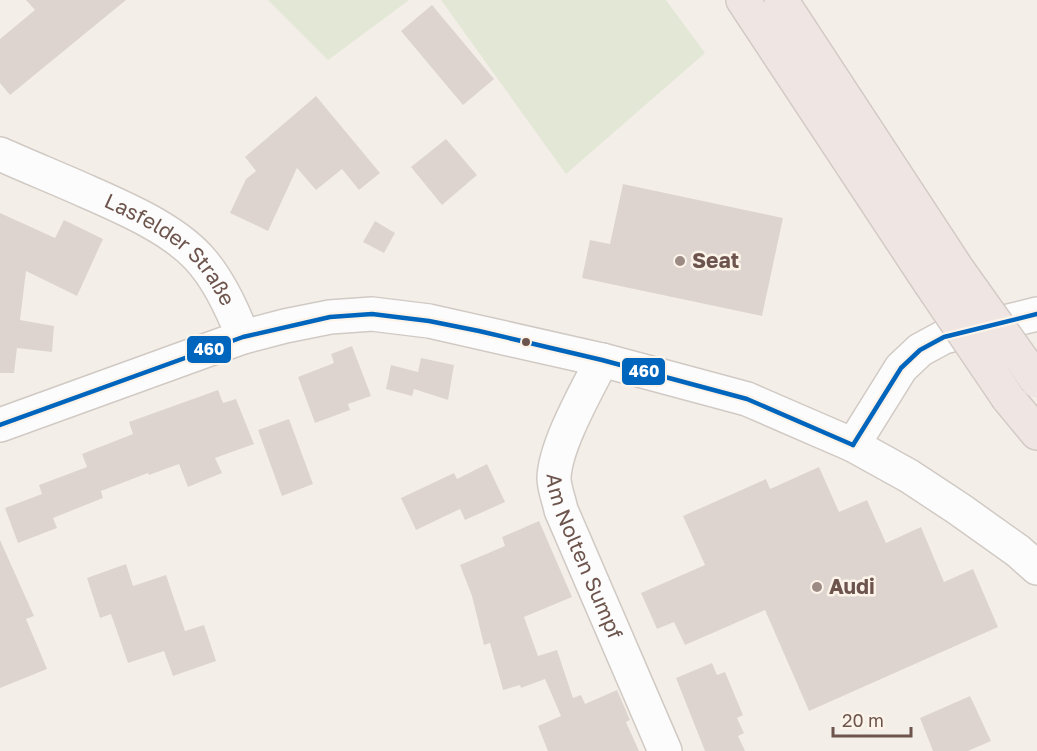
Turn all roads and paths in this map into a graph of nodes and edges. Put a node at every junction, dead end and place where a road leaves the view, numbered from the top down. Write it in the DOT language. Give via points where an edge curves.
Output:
graph roads {
  1 [pos="743,0"];
  2 [pos="781,0"];
  3 [pos="0,154"];
  4 [pos="944,276"];
  5 [pos="1037,314"];
  6 [pos="243,337"];
  7 [pos="602,360"];
  8 [pos="1037,381"];
  9 [pos="0,425"];
  10 [pos="1037,433"];
  11 [pos="853,445"];
  12 [pos="1037,568"];
  13 [pos="665,751"];
  1 -- 4 [label="highway"];
  2 -- 4 [label="highway"];
  3 -- 6 [label="street, Lasfelder Straße" via="137,214 173,237 198,257 222,292"];
  4 -- 8 [label="highway, bridge"];
  4 -- 10 [label="highway, bridge" via="1008,398"];
  5 -- 11 [label="street" via="944,337 920,350 901,368"];
  6 -- 7 [label="street, Lasfelder Straße" via="330,317 372,314 429,321"];
  6 -- 9 [label="street"];
  7 -- 11 [label="street, Lasfelder Straße" via="747,399"];
  7 -- 13 [label="street, Am Nolten Sumpf" via="573,418 554,478 561,510"];
  11 -- 12 [label="street, Lasfelder Straße" via="959,509"];
}
